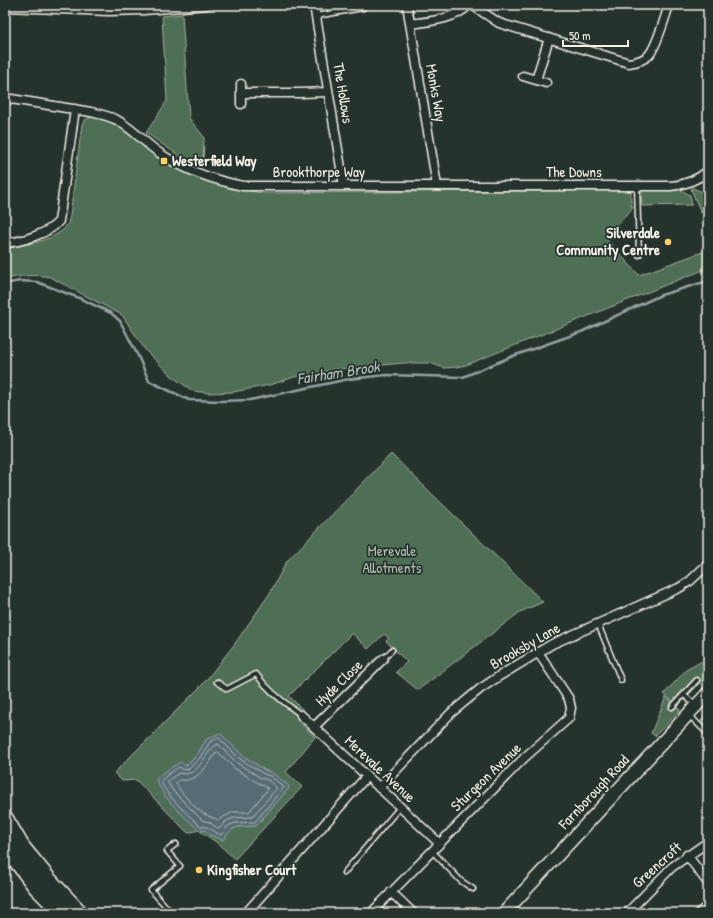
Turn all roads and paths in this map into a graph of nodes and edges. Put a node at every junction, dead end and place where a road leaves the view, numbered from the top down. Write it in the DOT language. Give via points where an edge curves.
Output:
graph roads {
  1 [pos="207,5"];
  2 [pos="314,5"];
  3 [pos="362,5"];
  4 [pos="406,5"];
  5 [pos="471,5"];
  6 [pos="669,5"];
  7 [pos="5,7"];
  8 [pos="57,7"];
  9 [pos="316,16"];
  10 [pos="410,24"];
  11 [pos="549,38"];
  12 [pos="523,76"];
  13 [pos="536,80"];
  14 [pos="546,83"];
  15 [pos="241,84"];
  16 [pos="328,92"];
  17 [pos="241,93"];
  18 [pos="5,98"];
  19 [pos="241,104"];
  20 [pos="75,109"];
  21 [pos="708,171"];
  22 [pos="344,186"];
  23 [pos="437,186"];
  24 [pos="637,186"];
  25 [pos="5,243"];
  26 [pos="639,255"];
  27 [pos="708,564"];
  28 [pos="598,624"];
  29 [pos="392,650"];
  30 [pos="538,652"];
  31 [pos="383,659"];
  32 [pos="621,680"];
  33 [pos="697,680"];
  34 [pos="217,682"];
  35 [pos="708,693"];
  36 [pos="684,695"];
  37 [pos="672,707"];
  38 [pos="692,710"];
  39 [pos="301,716"];
  40 [pos="314,727"];
  41 [pos="708,734"];
  42 [pos="367,776"];
  43 [pos="380,788"];
  44 [pos="400,807"];
  45 [pos="5,818"];
  46 [pos="708,842"];
  47 [pos="439,843"];
  48 [pos="176,844"];
  49 [pos="5,846"];
  50 [pos="432,851"];
  51 [pos="687,855"];
  52 [pos="344,873"];
  53 [pos="708,883"];
  54 [pos="473,889"];
  55 [pos="391,892"];
  56 [pos="708,903"];
  57 [pos="62,913"];
  58 [pos="80,913"];
  59 [pos="172,913"];
  60 [pos="246,913"];
  61 [pos="371,913"];
  62 [pos="413,913"];
  63 [pos="504,913"];
  64 [pos="627,913"];
  65 [pos="696,913"];
  1 -- 8 [label="street" via="110,11"];
  2 -- 9 [label="street, The Hollows"];
  3 -- 9 [label="lane" via="363,8"];
  4 -- 10 [label="street, Monks Way"];
  5 -- 10 [label="street" via="449,17"];
  5 -- 11 [label="street" via="500,23"];
  6 -- 11 [label="street" via="652,51 640,61 624,62"];
  7 -- 8 [label="street"];
  9 -- 16 [label="street, The Hollows"];
  10 -- 23 [label="street, Monks Way"];
  11 -- 13 [label="street"];
  12 -- 13 [label="street"];
  13 -- 14 [label="street"];
  15 -- 17 [label="street"];
  16 -- 17 [label="street"];
  16 -- 22 [label="street, The Hollows"];
  17 -- 19 [label="street"];
  18 -- 20 [label="street, Brookthorpe Way"];
  20 -- 22 [label="street, Brookthorpe Way" via="116,120 175,163 205,177 248,186"];
  20 -- 25 [label="street" via="60,221 45,231"];
  21 -- 24 [label="street, The Downs" via="694,181 679,185"];
  22 -- 23 [label="street, Brookthorpe Way"];
  23 -- 24 [label="street, The Downs"];
  24 -- 26 [label="lane"];
  27 -- 28 [label="street, Brooksby Lane" via="690,581 678,588"];
  28 -- 30 [label="street, Brooksby Lane"];
  28 -- 32 [label="lane"];
  29 -- 31 [label="lane"];
  30 -- 43 [label="street, Brooksby Lane" via="485,685 451,712"];
  30 -- 47 [label="street, Sturgeon Avenue" via="568,699 571,708 569,718 524,758"];
  31 -- 40 [label="street, Hyde Close"];
  33 -- 36 [label="lane"];
  34 -- 39 [label="lane" via="227,689 256,674 264,686"];
  35 -- 38 [label="street, Farnborough Road"];
  36 -- 37 [label="lane"];
  36 -- 38 [label="lane"];
  38 -- 41 [label="lane"];
  38 -- 63 [label="street, Farnborough Road"];
  39 -- 40 [label="street, Merevale Avenue"];
  40 -- 42 [label="street, Merevale Avenue"];
  42 -- 43 [label="street, Merevale Avenue"];
  42 -- 60 [label="street"];
  43 -- 44 [label="street, Merevale Avenue"];
  44 -- 47 [label="street, Merevale Avenue"];
  44 -- 52 [label="lane"];
  45 -- 58 [label="highway" via="22,847"];
  46 -- 51 [label="street, Greencroft"];
  47 -- 50 [label="street, Sturgeon Avenue"];
  48 -- 59 [label="lane" via="167,851 180,866 151,890"];
  49 -- 57 [label="highway" via="37,888"];
  50 -- 54 [label="lane" via="461,882"];
  50 -- 55 [label="street, Sturgeon Avenue"];
  51 -- 53 [label="street"];
  51 -- 64 [label="street, Greencroft"];
  55 -- 61 [label="street, Sturgeon Avenue"];
  55 -- 62 [label="street"];
  56 -- 65 [label="lane"];
}
